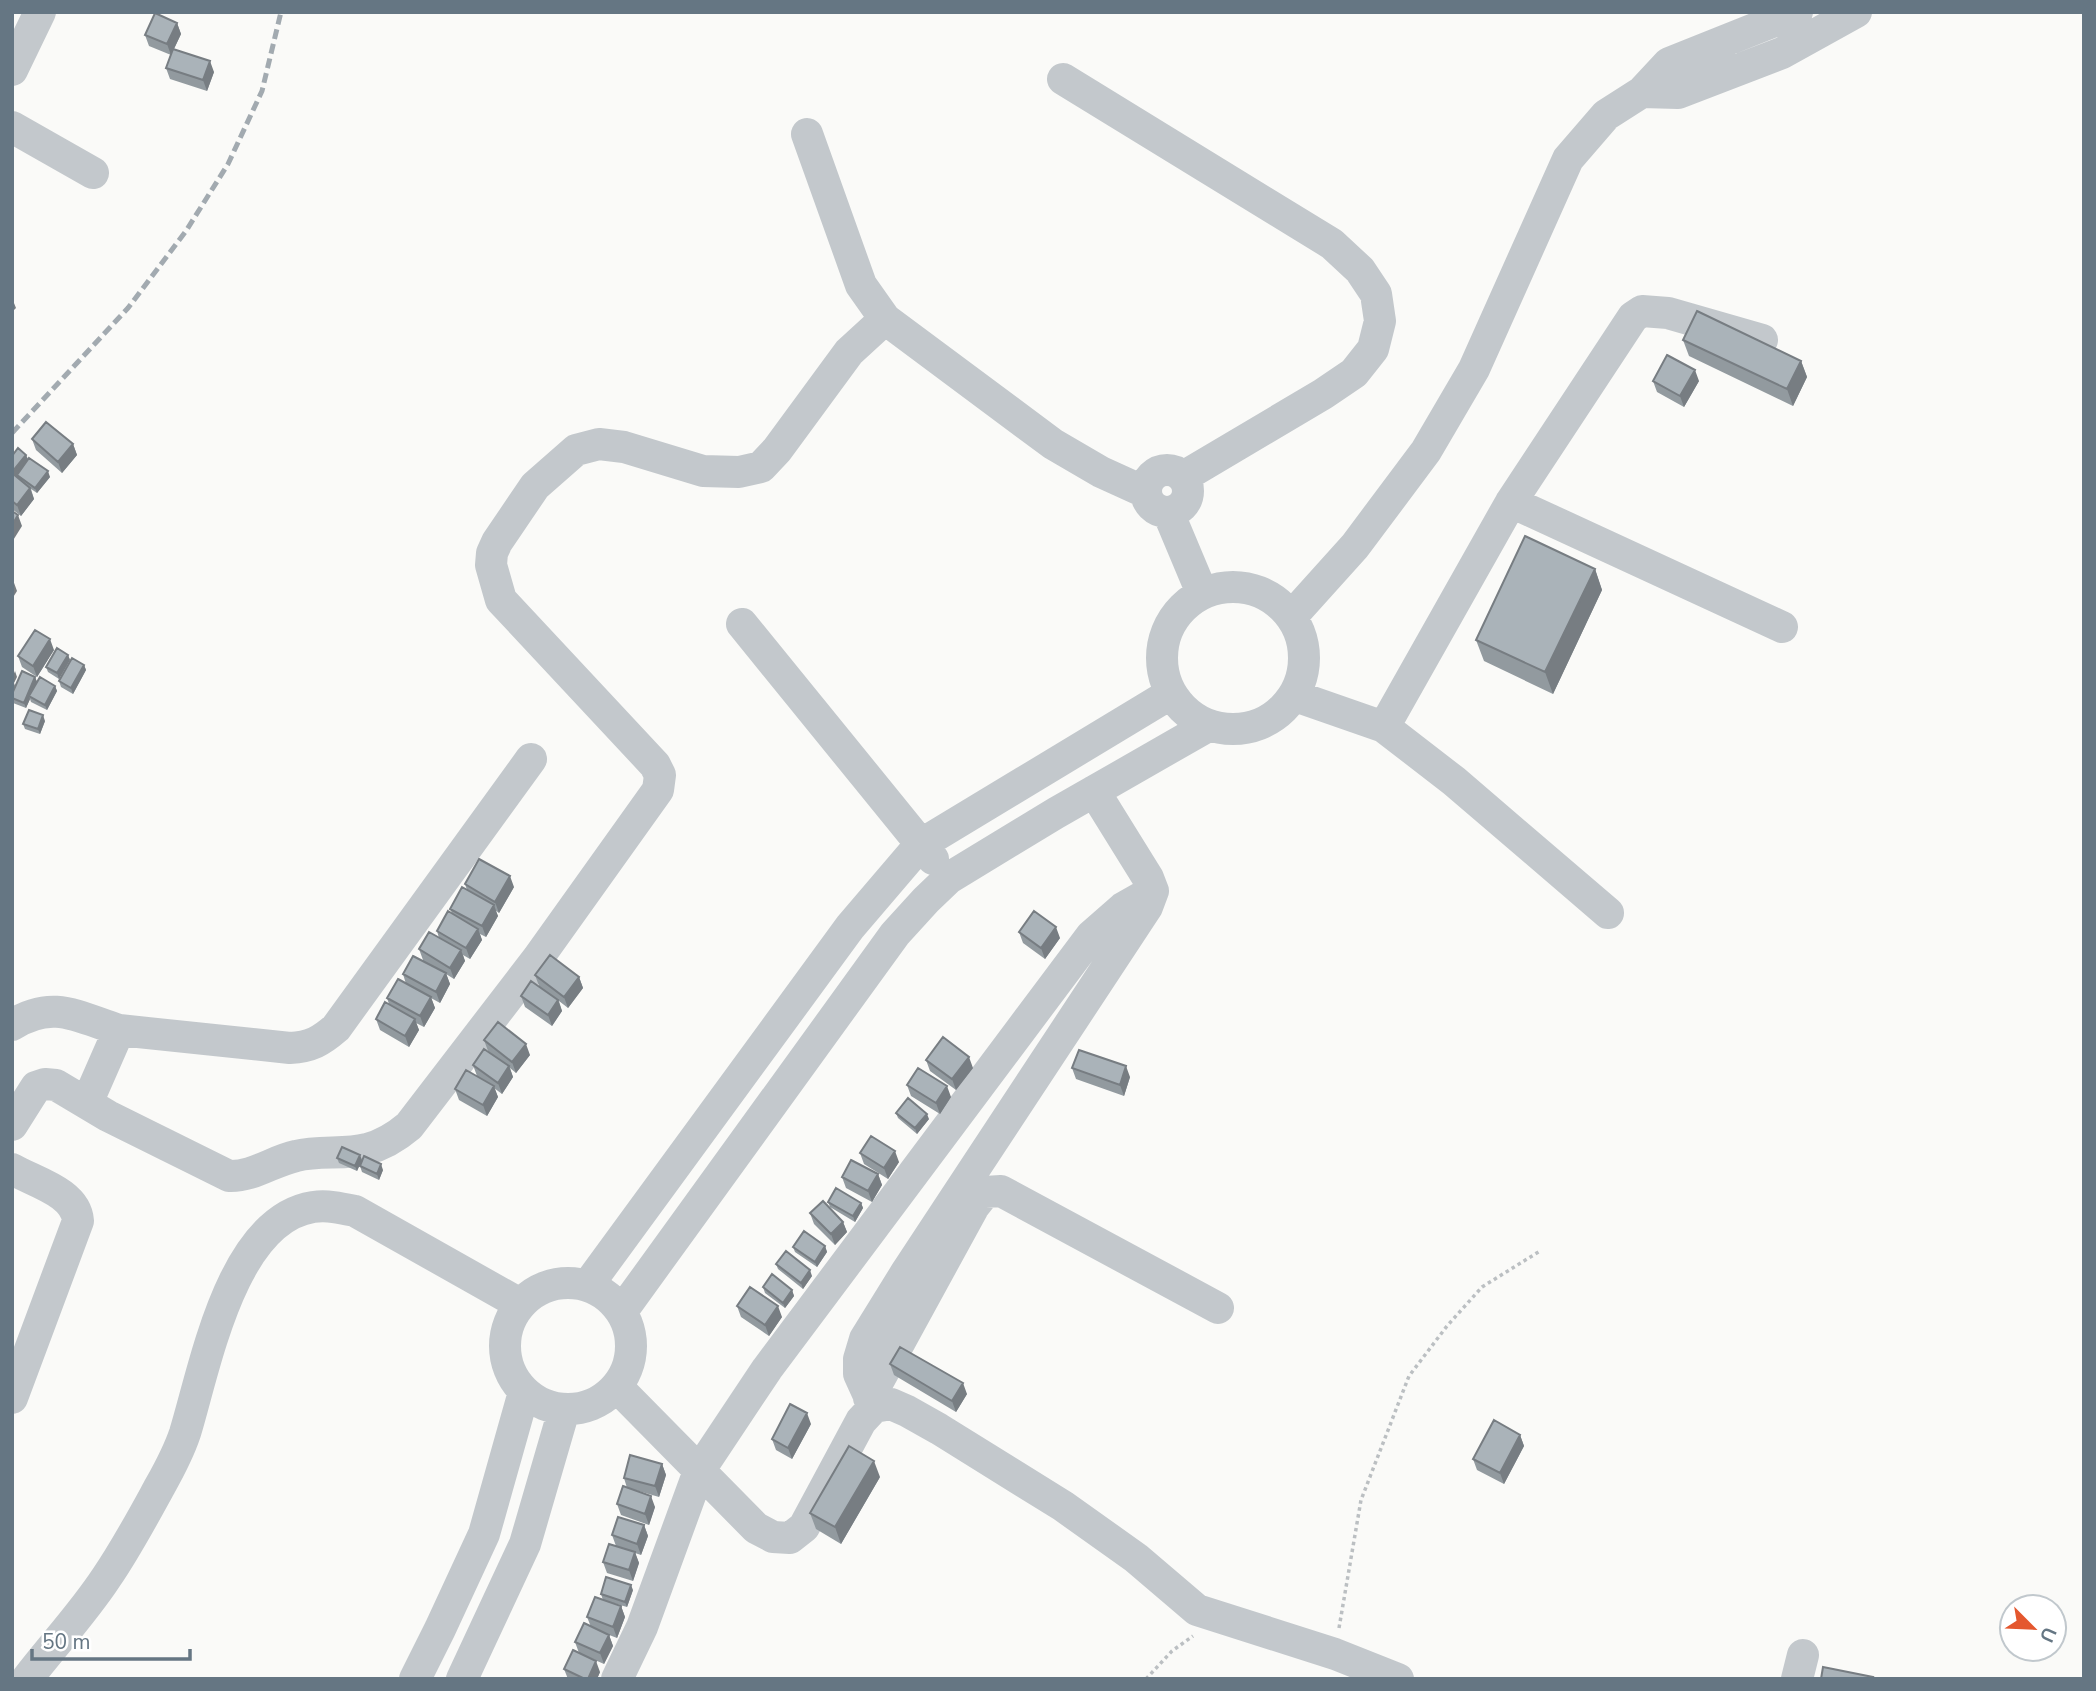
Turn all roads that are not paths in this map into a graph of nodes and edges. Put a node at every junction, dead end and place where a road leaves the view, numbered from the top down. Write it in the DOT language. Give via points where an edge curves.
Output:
graph roads {
  1 [pos="40,12"];
  2 [pos="1797,12"];
  3 [pos="1856,12"];
  4 [pos="12,70"];
  5 [pos="1063,79"];
  6 [pos="1642,92"];
  7 [pos="12,127"];
  8 [pos="807,134"];
  9 [pos="93,173"];
  10 [pos="886,319"];
  11 [pos="1762,340"];
  12 [pos="1156,502"];
  13 [pos="1511,502"];
  14 [pos="1202,593"];
  15 [pos="1292,616"];
  16 [pos="742,624"];
  17 [pos="1782,627"];
  18 [pos="1170,694"];
  19 [pos="1295,696"];
  20 [pos="1208,726"];
  21 [pos="1384,727"];
  22 [pos="531,759"];
  23 [pos="1094,791"];
  24 [pos="920,845"];
  25 [pos="949,878"];
  26 [pos="1153,891"];
  27 [pos="1608,913"];
  28 [pos="12,1025"];
  29 [pos="120,1030"];
  30 [pos="87,1103"];
  31 [pos="12,1125"];
  32 [pos="12,1169"];
  33 [pos="588,1285"];
  34 [pos="520,1304"];
  35 [pos="1218,1308"];
  36 [pos="622,1311"];
  37 [pos="617,1387"];
  38 [pos="524,1392"];
  39 [pos="12,1398"];
  40 [pos="872,1403"];
  41 [pos="564,1410"];
  42 [pos="699,1471"];
  43 [pos="27,1679"];
  44 [pos="415,1679"];
  45 [pos="462,1679"];
  46 [pos="617,1679"];
  47 [pos="1398,1679"];
  1 -- 4 [label="street"];
  2 -- 6 [label="street" via="1670,63"];
  3 -- 6 [label="street" via="1782,53 1678,93"];
  5 -- 12 [label="street" via="1332,244 1360,270 1376,294 1380,321 1373,349 1354,373 1183,477 1188,492 1181,506"];
  6 -- 15 [label="street" via="1606,115 1568,159 1474,369 1426,452 1355,546"];
  7 -- 9 [label="street"];
  8 -- 10 [label="street" via="861,285"];
  10 -- 12 [label="street" via="1053,444"];
  10 -- 30 [label="street" via="849,352 761,467 703,471 624,447 599,444 576,450 546,475 497,542 491,565 501,600 655,765 660,775 658,790 538,958 409,1126 390,1141 364,1150 300,1155 243,1177 229,1176"];
  11 -- 13 [label="street" via="1668,313 1642,311 1633,317"];
  12 -- 14 [label="street"];
  13 -- 17 [label="street"];
  13 -- 21 [label="street"];
  14 -- 15 [label="street" via="1234,586 1256,591 1267,594"];
  14 -- 18 [label="street" via="1173,619 1161,656"];
  15 -- 19 [label="street" via="1304,642 1305,670"];
  16 -- 24 [label="street"];
  18 -- 20 [label="street" via="1193,718"];
  18 -- 24 [label="street"];
  19 -- 20 [label="street" via="1271,720 1240,730"];
  19 -- 21 [label="street"];
  20 -- 23 [label="street"];
  21 -- 27 [label="street"];
  22 -- 29 [label="street" via="336,1028 321,1041 290,1048"];
  23 -- 25 [label="street"];
  23 -- 26 [label="street"];
  24 -- 25 [label="street"];
  24 -- 33 [label="street" via="850,928"];
  25 -- 36 [label="street" via="895,934"];
  26 -- 40 [label="street" via="1147,907 865,1339 859,1374"];
  26 -- 42 [label="street" via="1123,908 1091,936 775,1358"];
  28 -- 29 [label="street" via="45,1010"];
  29 -- 30 [label="street"];
  30 -- 31 [label="street" via="56,1085 45,1084 36,1087"];
  32 -- 39 [label="street" via="65,1197 78,1212"];
  33 -- 34 [label="street" via="564,1282 540,1289"];
  33 -- 36 [label="street" via="607,1295"];
  34 -- 38 [label="street" via="508,1325 505,1349 510,1372"];
  34 -- 43 [label="street" via="355,1211 311,1208 284,1219 260,1242 228,1291 184,1436 161,1484 107,1578"];
  35 -- 40 [label="street" via="1001,1191 985,1192"];
  36 -- 37 [label="street" via="631,1336 629,1364"];
  37 -- 41 [label="street" via="593,1405"];
  37 -- 42 [label="street"];
  38 -- 41 [label="street" via="542,1405"];
  38 -- 44 [label="street" via="484,1534"];
  40 -- 42 [label="street" via="804,1527 790,1538 773,1537 755,1528"];
  40 -- 47 [label="street" via="891,1404 949,1435 1063,1506 1192,1606"];
  41 -- 45 [label="street" via="525,1544"];
  42 -- 46 [label="street" via="642,1628"];
}
